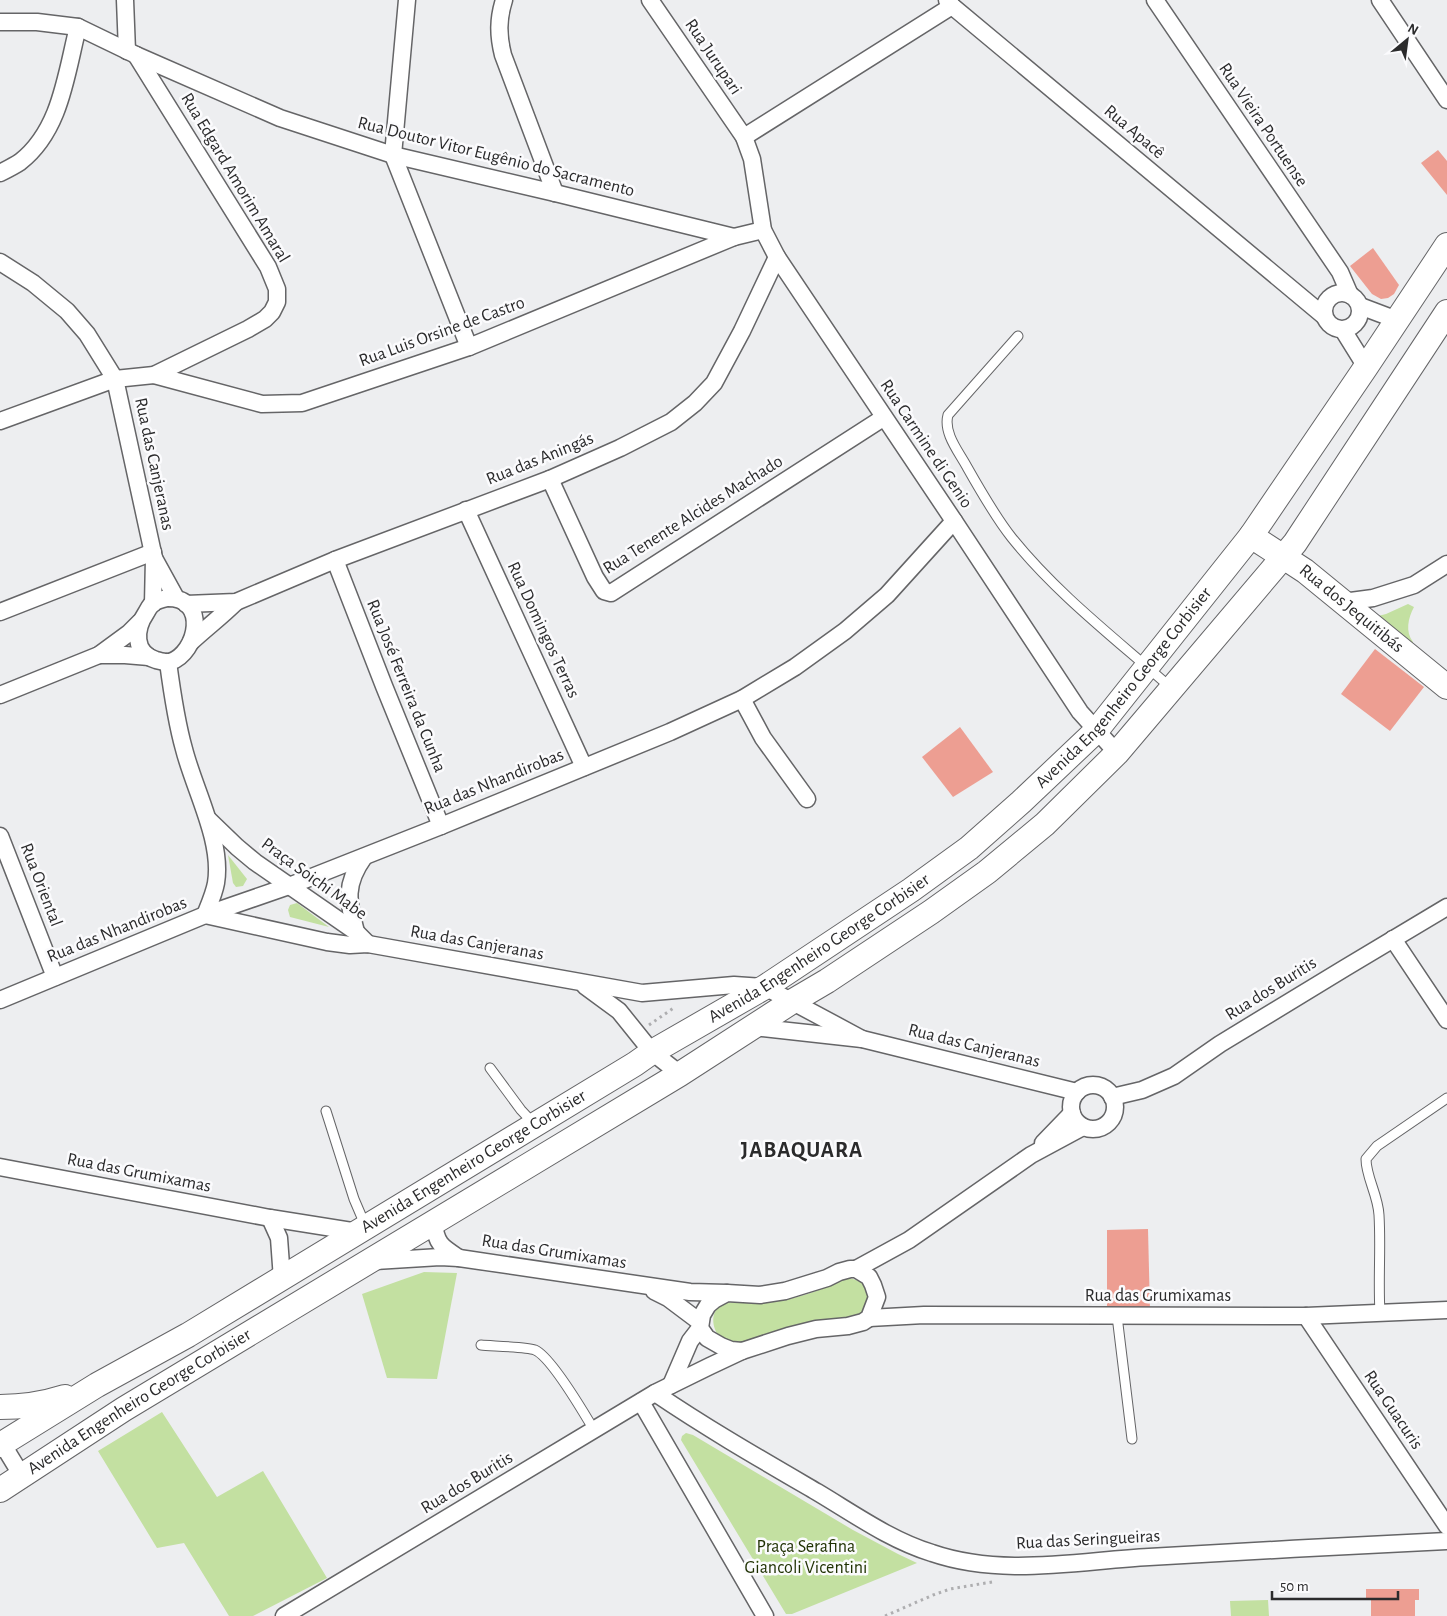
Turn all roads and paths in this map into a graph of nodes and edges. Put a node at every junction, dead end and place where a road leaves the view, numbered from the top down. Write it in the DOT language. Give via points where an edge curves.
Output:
graph roads {
  1 [pos="125,0"];
  2 [pos="407,0"];
  3 [pos="504,0"];
  4 [pos="650,0"];
  5 [pos="1155,0"];
  6 [pos="1380,0"];
  7 [pos="949,3"];
  8 [pos="0,22"];
  9 [pos="78,27"];
  10 [pos="132,53"];
  11 [pos="1447,100"];
  12 [pos="744,137"];
  13 [pos="393,155"];
  14 [pos="0,173"];
  15 [pos="555,193"];
  16 [pos="763,230"];
  17 [pos="734,237"];
  18 [pos="1447,245"];
  19 [pos="777,257"];
  20 [pos="0,262"];
  21 [pos="1350,298"];
  22 [pos="1325,309"];
  23 [pos="1447,312"];
  24 [pos="1397,320"];
  25 [pos="1343,330"];
  26 [pos="1018,336"];
  27 [pos="469,347"];
  28 [pos="1366,367"];
  29 [pos="154,375"];
  30 [pos="114,379"];
  31 [pos="884,418"];
  32 [pos="0,421"];
  33 [pos="550,479"];
  34 [pos="466,510"];
  35 [pos="954,522"];
  36 [pos="1251,536"];
  37 [pos="154,555"];
  38 [pos="1283,557"];
  39 [pos="335,560"];
  40 [pos="1447,564"];
  41 [pos="181,601"];
  42 [pos="236,602"];
  43 [pos="1344,602"];
  44 [pos="152,604"];
  45 [pos="0,612"];
  46 [pos="140,622"];
  47 [pos="189,645"];
  48 [pos="99,655"];
  49 [pos="149,657"];
  50 [pos="168,662"];
  51 [pos="1147,667"];
  52 [pos="1447,687"];
  53 [pos="1172,689"];
  54 [pos="0,695"];
  55 [pos="742,700"];
  56 [pos="1096,731"];
  57 [pos="1117,754"];
  58 [pos="584,766"];
  59 [pos="807,799"];
  60 [pos="208,820"];
  61 [pos="441,826"];
  62 [pos="0,836"];
  63 [pos="364,857"];
  64 [pos="289,886"];
  65 [pos="1447,907"];
  66 [pos="205,916"];
  67 [pos="356,932"];
  68 [pos="1394,939"];
  69 [pos="368,944"];
  70 [pos="55,977"];
  71 [pos="579,982"];
  72 [pos="765,987"];
  73 [pos="642,993"];
  74 [pos="0,1000"];
  75 [pos="793,1001"];
  76 [pos="625,1018"];
  77 [pos="1447,1020"];
  78 [pos="753,1027"];
  79 [pos="862,1039"];
  80 [pos="652,1052"];
  81 [pos="490,1068"];
  82 [pos="680,1074"];
  83 [pos="1077,1092"];
  84 [pos="1112,1097"];
  85 [pos="1447,1098"];
  86 [pos="326,1111"];
  87 [pos="1072,1113"];
  88 [pos="535,1125"];
  89 [pos="1083,1126"];
  90 [pos="1031,1155"];
  91 [pos="0,1167"];
  92 [pos="270,1218"];
  93 [pos="434,1223"];
  94 [pos="362,1230"];
  95 [pos="459,1258"];
  96 [pos="370,1261"];
  97 [pos="863,1273"];
  98 [pos="282,1279"];
  99 [pos="643,1286"];
  100 [pos="727,1293"];
  101 [pos="1447,1310"];
  102 [pos="1380,1313"];
  103 [pos="1117,1316"];
  104 [pos="1306,1316"];
  105 [pos="869,1318"];
  106 [pos="700,1325"];
  107 [pos="481,1345"];
  108 [pos="742,1351"];
  109 [pos="97,1385"];
  110 [pos="671,1385"];
  111 [pos="655,1394"];
  112 [pos="641,1402"];
  113 [pos="0,1406"];
  114 [pos="594,1430"];
  115 [pos="1132,1439"];
  116 [pos="1,1443"];
  117 [pos="22,1476"];
  118 [pos="0,1490"];
  119 [pos="1447,1526"];
  120 [pos="1447,1541"];
  121 [pos="994,1582"];
  122 [pos="284,1616"];
  123 [pos="765,1616"];
  124 [pos="885,1616"];
  1 -- 10 [label="street"];
  2 -- 13 [label="street"];
  3 -- 15 [label="street" via="498,36 503,55"];
  4 -- 12 [label="street, Rua Jurupari"];
  5 -- 21 [label="street, Rua Vieira Portuense" via="1340,272"];
  6 -- 11 [label="street"];
  7 -- 12 [label="street"];
  7 -- 22 [label="street, Rua Apacê" via="1296,294"];
  8 -- 9 [label="street, Rua Doutor Vitor Eugênio do Sacramento"];
  9 -- 10 [label="street, Rua Doutor Vitor Eugênio do Sacramento"];
  9 -- 14 [label="street" via="51,125 20,162"];
  10 -- 13 [label="street, Rua Doutor Vitor Eugênio do Sacramento" via="280,118"];
  10 -- 29 [label="street, Rua Edgard Amorim Amaral" via="268,267 277,289 277,302 265,319"];
  12 -- 16 [label="street, Rua Carmine di Genio" via="752,159"];
  13 -- 15 [label="street, Rua Doutor Vitor Eugênio do Sacramento"];
  13 -- 27 [label="street"];
  15 -- 17 [label="street, Rua Doutor Vitor Eugênio do Sacramento"];
  16 -- 17 [label="street, Rua Doutor Vitor Eugênio do Sacramento"];
  16 -- 19 [label="street, Rua Carmine di Genio"];
  17 -- 27 [label="street, Rua Luis Orsine de Castro"];
  18 -- 24 [label="main road, Avenida Engenheiro George Corbisier"];
  19 -- 31 [label="street, Rua Carmine di Genio"];
  19 -- 33 [label="street, Rua das Aningás" via="714,383 695,403 671,422"];
  20 -- 30 [label="street, Rua das Canjeranas" via="66,311 87,334"];
  21 -- 22 [label="street" via="1330,297"];
  21 -- 24 [label="street"];
  21 -- 25 [label="street" via="1360,312 1357,322"];
  22 -- 25 [label="street" via="1329,325"];
  23 -- 38 [label="main road, Avenida Engenheiro George Corbisier"];
  24 -- 28 [label="main road, Avenida Engenheiro George Corbisier"];
  25 -- 28 [label="street"];
  26 -- 51 [label="lane" via="948,415 946,422 952,439 1011,536 1038,568 1097,625"];
  27 -- 29 [label="street, Rua Luis Orsine de Castro" via="302,403 262,404"];
  28 -- 36 [label="main road, Avenida Engenheiro George Corbisier"];
  29 -- 30 [label="street"];
  30 -- 32 [label="street"];
  30 -- 37 [label="street, Rua das Canjeranas"];
  31 -- 33 [label="street, Rua Tenente Alcides Machado" via="611,593 604,591 595,577"];
  31 -- 35 [label="street, Rua Carmine di Genio"];
  33 -- 34 [label="street, Rua das Aningás"];
  34 -- 39 [label="street, Rua das Aningás"];
  34 -- 58 [label="street, Rua Domingos Terras"];
  35 -- 55 [label="street, Rua das Nhandirobas" via="886,594 845,631"];
  35 -- 56 [label="street, Rua Carmine di Genio" via="1080,712"];
  36 -- 38 [label="main road, Rua dos Jequitibás"];
  36 -- 51 [label="main road, Avenida Engenheiro George Corbisier"];
  37 -- 41 [label="street, Rua das Canjeranas"];
  37 -- 44 [label="street, Rua das Canjeranas"];
  37 -- 45 [label="street"];
  38 -- 43 [label="main road, Rua dos Jequitibás"];
  38 -- 53 [label="main road, Avenida Engenheiro George Corbisier"];
  39 -- 42 [label="street, Rua das Aningás"];
  39 -- 61 [label="street, Rua José Ferreira da Cunha"];
  40 -- 43 [label="street" via="1414,585 1373,598"];
  41 -- 42 [label="street, Rua das Aningás"];
  41 -- 44 [label="street" via="167,598"];
  41 -- 47 [label="street" via="194,614 196,628"];
  42 -- 47 [label="street, Rua das Aningás"];
  43 -- 52 [label="main road, Rua dos Jequitibás"];
  44 -- 46 [label="street"];
  46 -- 48 [label="street"];
  46 -- 49 [label="street" via="140,648"];
  47 -- 50 [label="street" via="180,657"];
  48 -- 49 [label="street"];
  48 -- 54 [label="street"];
  49 -- 50 [label="street"];
  50 -- 60 [label="street" via="184,750"];
  51 -- 53 [label="lane"];
  51 -- 56 [label="main road, Avenida Engenheiro George Corbisier"];
  53 -- 57 [label="main road, Avenida Engenheiro George Corbisier"];
  55 -- 58 [label="street, Rua das Nhandirobas"];
  55 -- 59 [label="street" via="763,738"];
  56 -- 57 [label="street, Rua Carmine di Genio"];
  56 -- 72 [label="main road, Avenida Engenheiro George Corbisier" via="969,848"];
  57 -- 75 [label="main road, Avenida Engenheiro George Corbisier" via="1045,824 987,872"];
  58 -- 61 [label="street, Rua das Nhandirobas"];
  60 -- 64 [label="street, Praça Soichi Mabe" via="237,847"];
  60 -- 66 [label="street" via="217,869 216,884"];
  61 -- 63 [label="street, Rua das Nhandirobas"];
  62 -- 70 [label="street, Rua Oriental"];
  63 -- 64 [label="street, Rua das Nhandirobas"];
  63 -- 67 [label="street" via="351,881 349,900"];
  64 -- 66 [label="street, Rua das Nhandirobas"];
  64 -- 67 [label="street, Praça Soichi Mabe"];
  65 -- 68 [label="street, Rua dos Buritis"];
  66 -- 69 [label="street, Praça Soichi Mabe" via="327,942"];
  66 -- 70 [label="street, Rua das Nhandirobas"];
  67 -- 69 [label="street, Praça Soichi Mabe"];
  68 -- 77 [label="street"];
  68 -- 84 [label="street, Rua dos Buritis" via="1220,1044 1174,1076 1142,1090"];
  69 -- 71 [label="street, Rua das Canjeranas"];
  70 -- 74 [label="street, Rua das Nhandirobas"];
  71 -- 73 [label="street, Rua das Canjeranas"];
  71 -- 76 [label="street, Rua das Canjeranas"];
  72 -- 73 [label="street, Rua das Canjeranas" via="734,985"];
  72 -- 75 [label="street, Rua das Canjeranas"];
  72 -- 80 [label="main road, Avenida Engenheiro George Corbisier"];
  73 -- 76 [label="street"];
  75 -- 78 [label="main road, Avenida Engenheiro George Corbisier"];
  75 -- 79 [label="street, Rua das Canjeranas"];
  76 -- 80 [label="street, Rua das Canjeranas"];
  78 -- 79 [label="street, Rua das Canjeranas"];
  78 -- 82 [label="main road, Avenida Engenheiro George Corbisier"];
  79 -- 83 [label="street, Rua das Canjeranas"];
  80 -- 82 [label="street, Rua das Canjeranas"];
  80 -- 88 [label="main road, Avenida Engenheiro George Corbisier"];
  81 -- 88 [label="lane"];
  82 -- 93 [label="main road, Avenida Engenheiro George Corbisier"];
  83 -- 84 [label="street" via="1096,1085"];
  83 -- 87 [label="street" via="1071,1104"];
  84 -- 89 [label="street" via="1115,1110 1109,1123 1096,1129"];
  85 -- 102 [label="lane" via="1377,1146 1366,1158 1379,1213"];
  86 -- 94 [label="lane"];
  87 -- 89 [label="street"];
  87 -- 90 [label="street"];
  88 -- 94 [label="main road, Avenida Engenheiro George Corbisier"];
  89 -- 90 [label="street"];
  90 -- 97 [label="street"];
  91 -- 92 [label="street, Rua das Grumixamas"];
  92 -- 94 [label="street, Rua das Grumixamas"];
  92 -- 98 [label="street" via="279,1238"];
  93 -- 95 [label="street, Rua das Grumixamas" via="439,1243"];
  93 -- 96 [label="main road, Avenida Engenheiro George Corbisier"];
  94 -- 98 [label="main road, Avenida Engenheiro George Corbisier"];
  95 -- 96 [label="street, Rua das Grumixamas"];
  95 -- 99 [label="street, Rua das Grumixamas"];
  96 -- 117 [label="main road, Avenida Engenheiro George Corbisier" via="124,1410"];
  97 -- 100 [label="street, Rua das Grumixamas" via="850,1268 785,1290 760,1295"];
  97 -- 105 [label="street" via="873,1285 877,1297"];
  98 -- 109 [label="main road, Avenida Engenheiro George Corbisier"];
  99 -- 100 [label="street, Rua das Grumixamas"];
  99 -- 106 [label="street, Rua das Grumixamas" via="668,1298"];
  100 -- 106 [label="street" via="708,1305"];
  101 -- 102 [label="street, Rua das Grumixamas"];
  102 -- 104 [label="street, Rua das Grumixamas"];
  103 -- 104 [label="street, Rua das Grumixamas"];
  103 -- 105 [label="street, Rua das Grumixamas"];
  103 -- 115 [label="lane"];
  104 -- 119 [label="street, Rua Guacuris"];
  105 -- 108 [label="street, Rua das Grumixamas" via="848,1326 816,1328"];
  106 -- 108 [label="street, Rua das Grumixamas" via="707,1338 731,1350"];
  106 -- 110 [label="street"];
  107 -- 114 [label="lane" via="534,1350 546,1359"];
  108 -- 110 [label="street, Rua dos Buritis"];
  109 -- 113 [label="main road" via="46,1403"];
  109 -- 116 [label="main road, Avenida Engenheiro George Corbisier"];
  110 -- 111 [label="street, Rua dos Buritis"];
  111 -- 112 [label="street, Rua dos Buritis"];
  111 -- 120 [label="street, Rua das Seringueiras" via="896,1539 933,1554 975,1563 1036,1566 1156,1556"];
  112 -- 114 [label="street, Rua dos Buritis"];
  112 -- 123 [label="street"];
  114 -- 122 [label="street, Rua dos Buritis"];
  116 -- 117 [label="street, Avenida Engenheiro George Corbisier"];
  117 -- 118 [label="main road, Avenida Engenheiro George Corbisier"];
  121 -- 124 [label="path" via="933,1594"];
}
